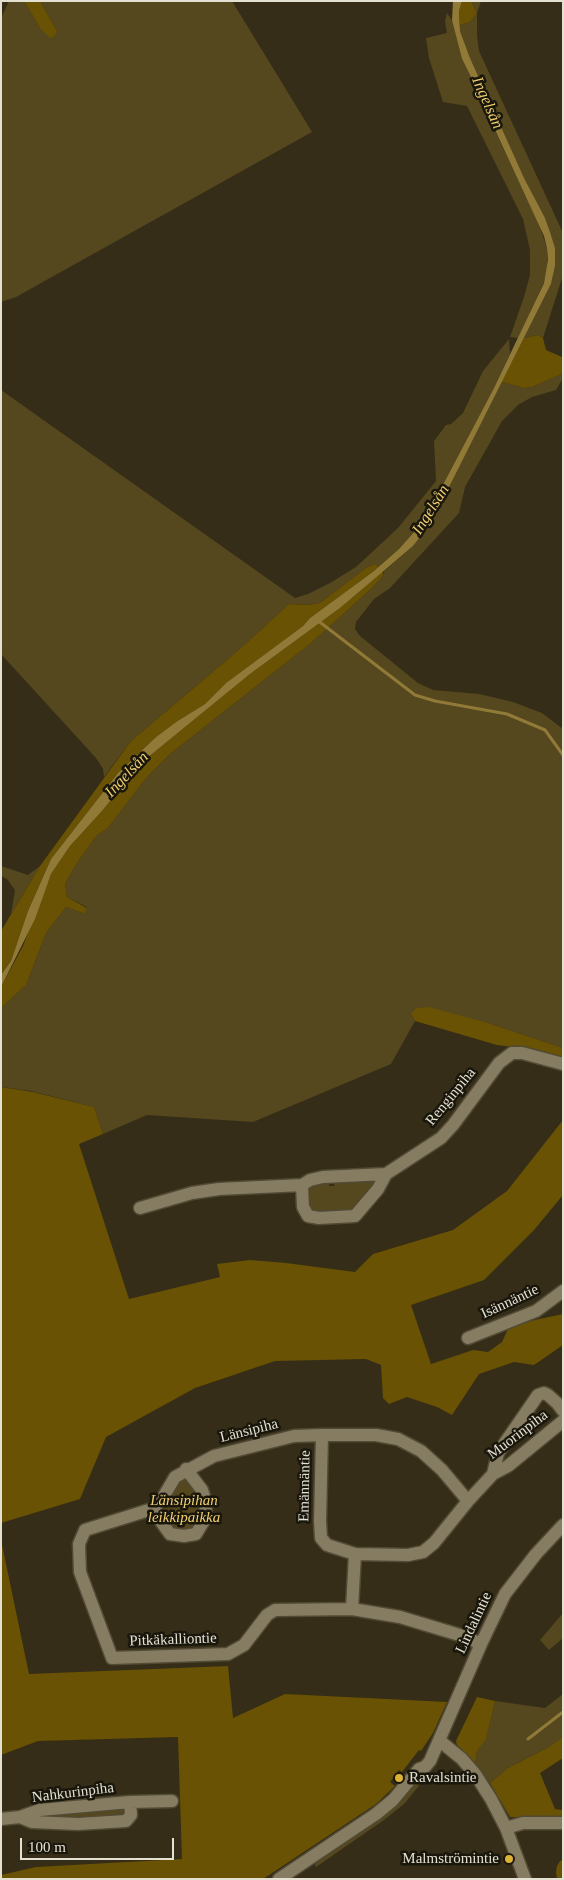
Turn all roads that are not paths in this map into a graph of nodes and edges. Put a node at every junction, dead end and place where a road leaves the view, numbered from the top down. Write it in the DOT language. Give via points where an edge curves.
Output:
graph roads {
  1 [pos="563,1064"];
  2 [pos="386,1174"];
  3 [pos="302,1185"];
  4 [pos="140,1208"];
  5 [pos="563,1291"];
  6 [pos="468,1338"];
  7 [pos="563,1411"];
  8 [pos="563,1421"];
  9 [pos="322,1435"];
  10 [pos="186,1469"];
  11 [pos="493,1474"];
  12 [pos="468,1501"];
  13 [pos="152,1509"];
  14 [pos="563,1525"];
  15 [pos="355,1554"];
  16 [pos="352,1609"];
  17 [pos="481,1644"];
  18 [pos="437,1745"];
  19 [pos="130,1802"];
  20 [pos="172,1802"];
  21 [pos="20,1817"];
  22 [pos="1,1819"];
  23 [pos="563,1824"];
  24 [pos="506,1828"];
  25 [pos="279,1879"];
  26 [pos="525,1879"];
  1 -- 2 [label="street, Renginpiha" via="512,1053 499,1064 440,1138"];
  2 -- 3 [label="street" via="322,1177"];
  2 -- 3 [label="street, Renginpiha" via="356,1216 308,1216 303,1208"];
  3 -- 4 [label="street" via="219,1189"];
  5 -- 6 [label="street, Isännäntie" via="536,1311"];
  7 -- 11 [label="street, Muorinpiha" via="548,1395 538,1395 498,1453"];
  8 -- 11 [label="street, Muorinpiha" via="508,1466"];
  9 -- 10 [label="street, Länsipiha" via="294,1436 214,1456"];
  9 -- 12 [label="street, Emännäntie" via="398,1438 422,1451"];
  9 -- 15 [label="street, Emännäntie" via="321,1538 327,1545"];
  10 -- 13 [label="street, Länsipiha" via="175,1477 161,1502"];
  10 -- 13 [label="street" via="202,1490 206,1503 205,1518 196,1534 170,1534"];
  11 -- 12 [label="street, Muorinpiha"];
  12 -- 15 [label="street, Emännäntie" via="423,1552 408,1555"];
  13 -- 16 [label="street, Pitkäkalliontie" via="85,1530 79,1544 80,1572 112,1658 228,1654 244,1645 266,1615 275,1610"];
  14 -- 17 [label="street, Lindalintie" via="505,1594"];
  15 -- 16 [label="street"];
  16 -- 17 [label="street, Pitkäkalliontie" via="400,1617"];
  17 -- 18 [label="street, Lindalintie"];
  18 -- 24 [label="street" via="462,1760 475,1774"];
  18 -- 25 [label="street, Lindalintie" via="430,1761 393,1800"];
  19 -- 20 [label="street, Nahkurinpiha"];
  19 -- 21 [label="street, Nahkurinpiha" via="40,1810"];
  19 -- 21 [label="street, Nahkurinpiha" via="130,1815 126,1821 78,1824 32,1822"];
  21 -- 22 [label="street, Nahkurinpiha"];
  23 -- 24 [label="street" via="523,1823"];
  24 -- 26 [label="street"];
}
